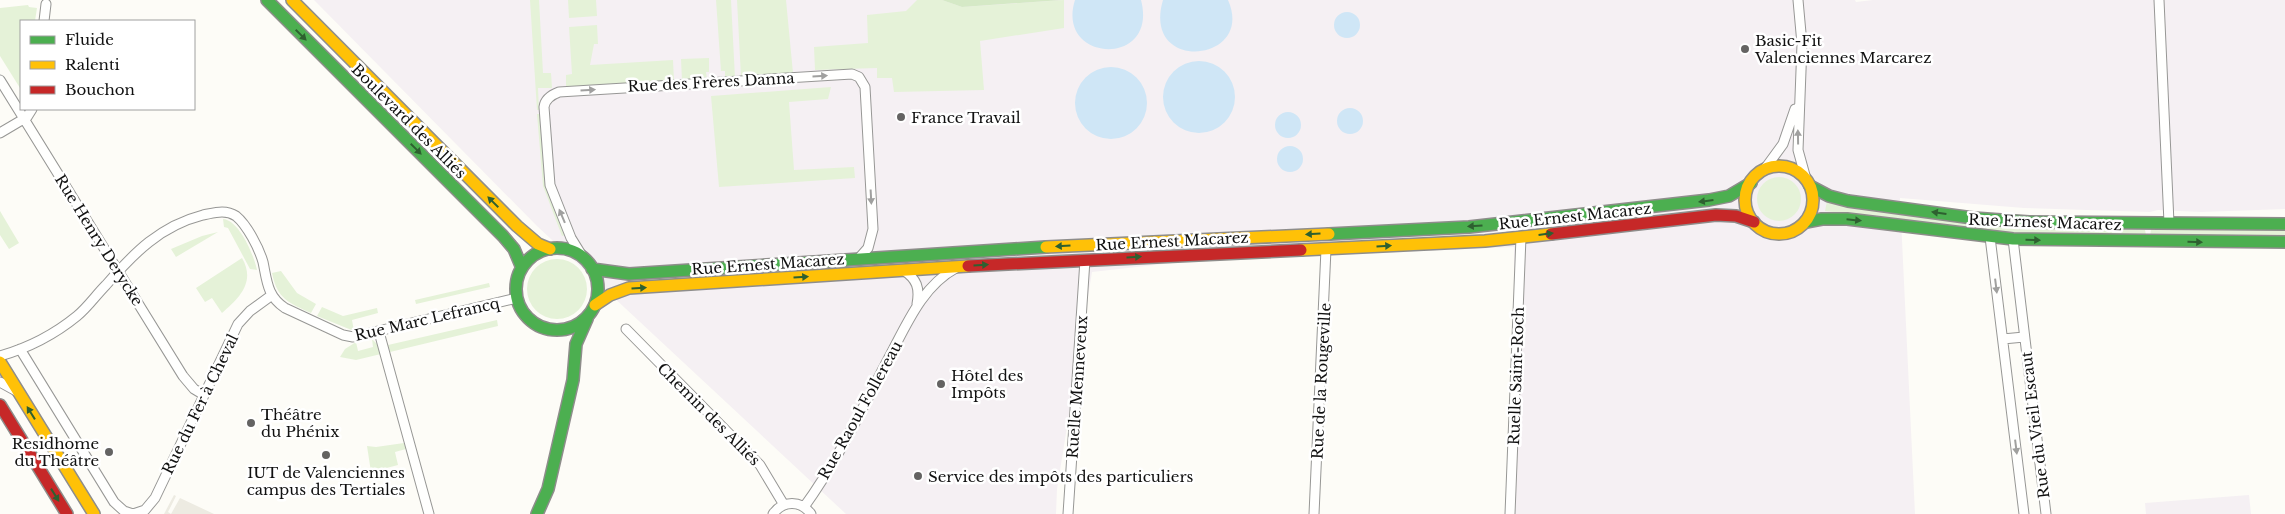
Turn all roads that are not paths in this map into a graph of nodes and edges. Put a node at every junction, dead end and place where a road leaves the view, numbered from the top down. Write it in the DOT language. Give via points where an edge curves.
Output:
graph roads {
  1 [pos="267,0"];
  2 [pos="292,0"];
  3 [pos="1798,0"];
  4 [pos="2158,0"];
  5 [pos="46,4"];
  6 [pos="44,20"];
  7 [pos="0,80"];
  8 [pos="1799,94"];
  9 [pos="31,110"];
  10 [pos="24,119"];
  11 [pos="0,133"];
  12 [pos="1764,170"];
  13 [pos="1751,183"];
  14 [pos="1808,183"];
  15 [pos="1754,222"];
  16 [pos="1806,222"];
  17 [pos="2169,224"];
  18 [pos="2285,224"];
  19 [pos="1521,237"];
  20 [pos="1990,237"];
  21 [pos="2013,239"];
  22 [pos="2285,242"];
  23 [pos="550,249"];
  24 [pos="1326,249"];
  25 [pos="860,258"];
  26 [pos="584,259"];
  27 [pos="1085,260"];
  28 [pos="958,267"];
  29 [pos="522,268"];
  30 [pos="592,269"];
  31 [pos="903,270"];
  32 [pos="118,271"];
  33 [pos="272,295"];
  34 [pos="517,298"];
  35 [pos="592,310"];
  36 [pos="914,311"];
  37 [pos="626,329"];
  38 [pos="557,330"];
  39 [pos="379,332"];
  40 [pos="2024,336"];
  41 [pos="2003,339"];
  42 [pos="20,349"];
  43 [pos="575,352"];
  44 [pos="0,356"];
  45 [pos="0,362"];
  46 [pos="0,382"];
  47 [pos="18,392"];
  48 [pos="204,395"];
  49 [pos="0,405"];
  50 [pos="784,505"];
  51 [pos="804,507"];
  52 [pos="67,514"];
  53 [pos="94,514"];
  54 [pos="133,514"];
  55 [pos="429,514"];
  56 [pos="537,514"];
  57 [pos="773,514"];
  58 [pos="811,514"];
  59 [pos="1068,514"];
  60 [pos="1314,514"];
  61 [pos="1510,514"];
  62 [pos="2024,514"];
  63 [pos="2046,514"];
  1 -- 29 [label="main road, Boulevard des Alliés, one-way" via="507,240"];
  23 -- 2 [label="main road, Boulevard des Alliés, one-way" via="534,241 517,226"];
  3 -- 8 [label="street" via="1802,44"];
  4 -- 17 [label="street"];
  5 -- 6 [label="street"];
  7 -- 10 [label="street, Rue Henry Derycke"];
  8 -- 12 [label="street" via="1783,144"];
  14 -- 8 [label="street, one-way" via="1798,150"];
  9 -- 10 [label="street"];
  10 -- 11 [label="street"];
  10 -- 32 [label="street, Rue Henry Derycke"];
  12 -- 13 [label="main road, Rue Ernest Macarez"];
  12 -- 14 [label="main road, Rue Ernest Macarez" via="1786,168 1797,172"];
  13 -- 15 [label="main road" via="1746,193 1746,205"];
  13 -- 25 [label="main road, Rue Ernest Macarez, one-way" via="1729,196 1709,200 1480,226"];
  14 -- 16 [label="main road" via="1813,204"];
  17 -- 14 [label="main road, Rue Ernest Macarez, one-way" via="1987,219 1848,201 1829,196"];
  15 -- 16 [label="main road, Rue Ernest Macarez" via="1766,231 1781,234 1794,231"];
  19 -- 15 [label="main road, Rue Ernest Macarez, one-way" via="1716,215 1736,216"];
  16 -- 20 [label="main road, Rue Ernest Macarez, one-way" via="1822,218 1847,219"];
  17 -- 18 [label="main road, Rue Ernest Macarez"];
  24 -- 19 [label="main road, Rue Ernest Macarez, one-way"];
  19 -- 61 [label="street, Ruelle Saint-Roch"];
  20 -- 21 [label="main road, Rue Ernest Macarez"];
  20 -- 41 [label="street, Rue du Vieil Escaut, one-way"];
  21 -- 22 [label="main road, Rue Ernest Macarez, one-way"];
  21 -- 40 [label="street, Rue du Vieil Escaut"];
  23 -- 26 [label="main road" via="571,251"];
  23 -- 29 [label="main road" via="536,254"];
  27 -- 24 [label="main road, Rue Ernest Macarez, one-way"];
  24 -- 60 [label="street, Rue de la Rougeville"];
  26 -- 25 [label="street, Rue des Frères Danna, one-way" via="571,238 550,185 544,107 551,96 559,92 852,74 859,77 865,87 873,229 868,248"];
  25 -- 30 [label="main road, Rue Ernest Macarez" via="629,274"];
  26 -- 30 [label="main road"];
  28 -- 27 [label="main road, Rue Ernest Macarez, one-way"];
  27 -- 59 [label="street, Ruelle Menneveux"];
  28 -- 31 [label="main road, Rue Ernest Macarez"];
  28 -- 36 [label="street, Rue Raoul Follereau" via="934,285"];
  29 -- 34 [label="main road" via="517,282"];
  30 -- 35 [label="main road" via="598,287"];
  35 -- 31 [label="main road, Rue Ernest Macarez, one-way" via="610,295 629,288"];
  31 -- 36 [label="street, Rue Raoul Follereau" via="915,280 919,289"];
  32 -- 33 [label="street" via="137,251 164,231 193,218 225,212 240,221 257,248"];
  32 -- 42 [label="street" via="73,319"];
  32 -- 48 [label="street, Rue Henry Derycke" via="183,376"];
  33 -- 39 [label="street, Rue Marc Lefrancq" via="285,308 343,335 353,337"];
  33 -- 48 [label="street, Rue du Fer à Cheval" via="238,324"];
  34 -- 38 [label="main road" via="530,319 542,327"];
  34 -- 39 [label="street, Rue Marc Lefrancq"];
  35 -- 38 [label="main road" via="574,326"];
  35 -- 43 [label="main road" via="578,336"];
  36 -- 51 [label="street, Rue Raoul Follereau" via="829,469"];
  37 -- 50 [label="street, Chemin des Alliés" via="760,464"];
  38 -- 43 [label="main road"];
  39 -- 55 [label="street"];
  40 -- 41 [label="street, Rue du Vieil Escaut"];
  40 -- 63 [label="street, Rue du Vieil Escaut"];
  41 -- 62 [label="street, Rue du Vieil Escaut, one-way"];
  42 -- 44 [label="street"];
  42 -- 54 [label="street, Rue du Fer à Cheval" via="114,502"];
  43 -- 56 [label="main road" via="569,398 548,489"];
  45 -- 47 [label="main road"];
  46 -- 47 [label="street"];
  53 -- 47 [label="main road, one-way"];
  48 -- 54 [label="street, Rue du Fer à Cheval" via="155,498 145,510"];
  49 -- 52 [label="main road, one-way"];
  50 -- 51 [label="street"];
  50 -- 57 [label="street"];
  51 -- 58 [label="street"];
}
